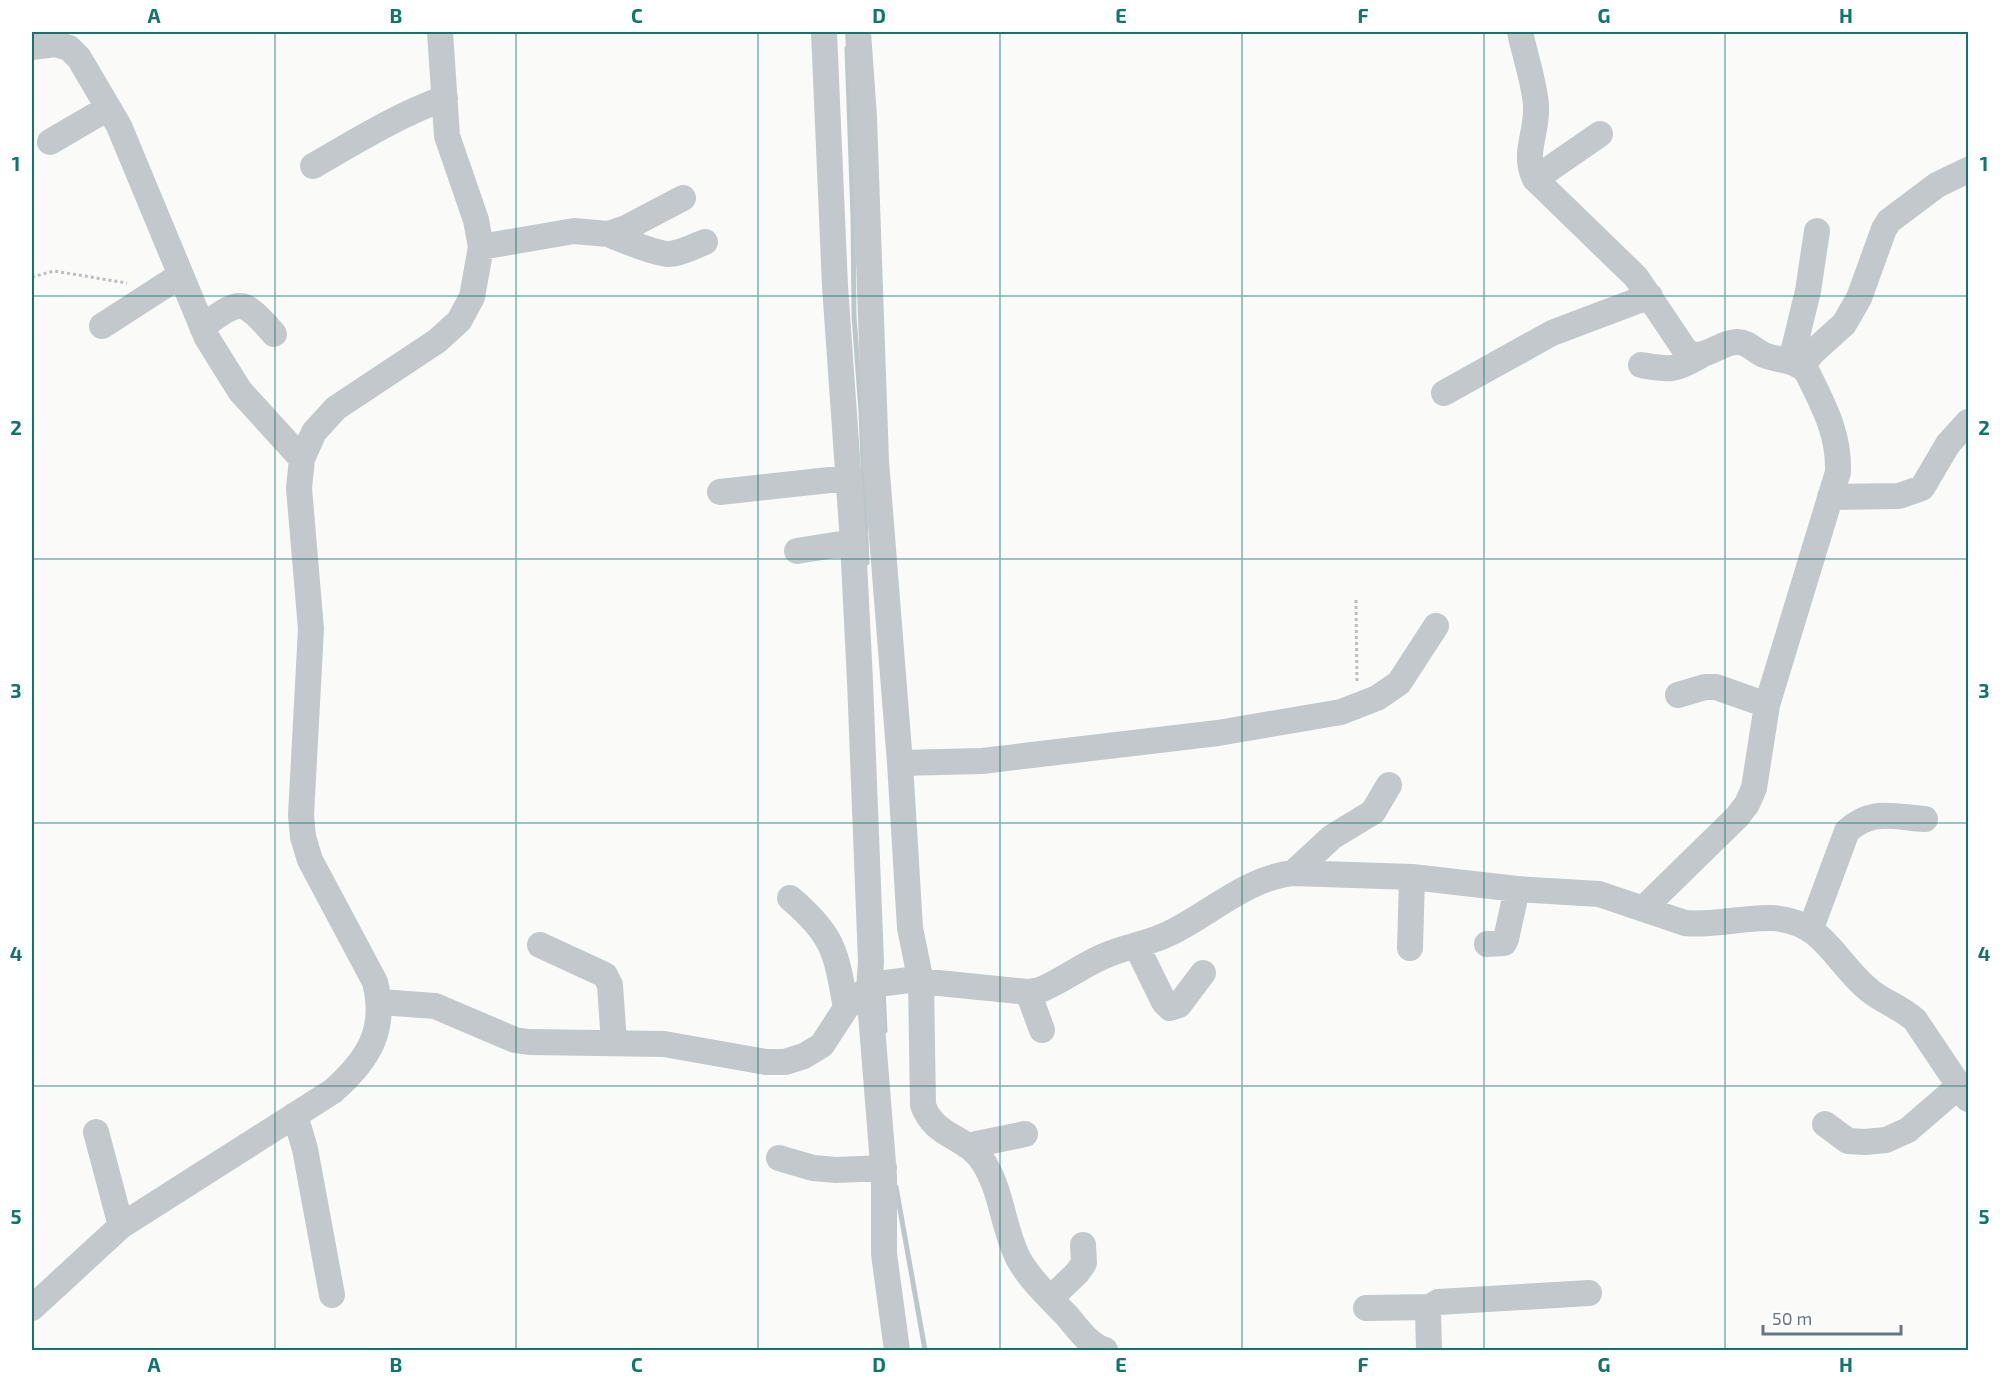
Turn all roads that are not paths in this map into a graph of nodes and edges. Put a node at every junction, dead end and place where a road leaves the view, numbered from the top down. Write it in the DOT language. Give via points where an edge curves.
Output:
graph roads {
  1 [pos="440,32"];
  2 [pos="824,32"];
  3 [pos="858,32"];
  4 [pos="1520,32"];
  5 [pos="32,47"];
  6 [pos="445,98"];
  7 [pos="108,108"];
  8 [pos="1600,134"];
  9 [pos="50,142"];
  10 [pos="313,166"];
  11 [pos="1968,171"];
  12 [pos="1535,179"];
  13 [pos="683,198"];
  14 [pos="1817,231"];
  15 [pos="608,234"];
  16 [pos="705,242"];
  17 [pos="481,247"];
  18 [pos="181,275"];
  19 [pos="1650,296"];
  20 [pos="102,326"];
  21 [pos="202,327"];
  22 [pos="274,334"];
  23 [pos="1700,356"];
  24 [pos="1796,364"];
  25 [pos="1641,365"];
  26 [pos="1444,393"];
  27 [pos="1968,422"];
  28 [pos="302,459"];
  29 [pos="848,478"];
  30 [pos="720,492"];
  31 [pos="1830,497"];
  32 [pos="853,542"];
  33 [pos="797,551"];
  34 [pos="1436,626"];
  35 [pos="1678,694"];
  36 [pos="1767,705"];
  37 [pos="900,763"];
  38 [pos="1389,785"];
  39 [pos="1925,819"];
  40 [pos="1293,873"];
  41 [pos="1412,877"];
  42 [pos="1517,889"];
  43 [pos="790,898"];
  44 [pos="1643,909"];
  45 [pos="1811,928"];
  46 [pos="1487,944"];
  47 [pos="540,945"];
  48 [pos="1137,947"];
  49 [pos="1410,948"];
  50 [pos="1203,973"];
  51 [pos="915,981"];
  52 [pos="874,987"];
  53 [pos="1028,992"];
  54 [pos="380,1002"];
  55 [pos="846,1008"];
  56 [pos="1042,1030"];
  57 [pos="614,1043"];
  58 [pos="1964,1092"];
  59 [pos="295,1115"];
  60 [pos="1825,1125"];
  61 [pos="96,1132"];
  62 [pos="1025,1134"];
  63 [pos="967,1146"];
  64 [pos="779,1158"];
  65 [pos="884,1179"];
  66 [pos="121,1226"];
  67 [pos="1083,1245"];
  68 [pos="1589,1293"];
  69 [pos="332,1295"];
  70 [pos="1051,1298"];
  71 [pos="1430,1306"];
  72 [pos="32,1308"];
  73 [pos="1366,1308"];
  74 [pos="897,1350"];
  75 [pos="1105,1350"];
  76 [pos="1429,1350"];
  1 -- 6 [label="street"];
  2 -- 29 [label="street"];
  3 -- 37 [label="street" via="876,461"];
  4 -- 12 [label="street" via="1536,106 1529,158"];
  5 -- 7 [label="street" via="55,44 69,48"];
  6 -- 10 [label="street" via="387,123"];
  6 -- 17 [label="street" via="447,136 476,220"];
  7 -- 9 [label="street"];
  7 -- 18 [label="street"];
  8 -- 12 [label="street"];
  11 -- 24 [label="street" via="1937,185 1889,221 1859,298 1844,324"];
  12 -- 19 [label="street" via="1636,277"];
  13 -- 15 [label="street"];
  14 -- 24 [label="street"];
  15 -- 16 [label="street" via="667,254"];
  15 -- 17 [label="street" via="574,231"];
  17 -- 28 [label="street" via="472,297 459,321 437,341 336,408 314,432"];
  18 -- 20 [label="street"];
  18 -- 21 [label="street"];
  19 -- 23 [label="street" via="1685,350"];
  19 -- 26 [label="street" via="1552,333"];
  21 -- 22 [label="street" via="238,306 246,307"];
  21 -- 28 [label="street" via="240,391"];
  23 -- 24 [label="street" via="1736,342"];
  23 -- 25 [label="street" via="1669,370"];
  24 -- 31 [label="street" via="1807,372 1833,427 1839,451 1838,472"];
  27 -- 31 [label="street" via="1948,444 1922,488 1899,496"];
  28 -- 54 [label="street" via="299,488 311,629 303,837 310,860 375,982"];
  29 -- 30 [label="street"];
  29 -- 32 [label="street"];
  31 -- 36 [label="street"];
  32 -- 33 [label="street"];
  32 -- 52 [label="street"];
  34 -- 37 [label="street" via="1399,684 1377,698 1341,712 1207,734 982,761"];
  35 -- 36 [label="street" via="1716,687"];
  36 -- 44 [label="street" via="1754,788 1747,804"];
  37 -- 51 [label="street"];
  38 -- 40 [label="street" via="1373,812 1332,837"];
  39 -- 45 [label="street" via="1875,815 1858,820 1847,831"];
  40 -- 41 [label="street"];
  40 -- 48 [label="street" via="1258,882 1172,933"];
  41 -- 42 [label="street"];
  41 -- 49 [label="street"];
  42 -- 44 [label="street" via="1599,894"];
  42 -- 46 [label="street" via="1504,943"];
  43 -- 55 [label="street" via="813,917 832,944"];
  44 -- 45 [label="street" via="1685,923 1772,918"];
  45 -- 58 [label="street" via="1861,984 1915,1020"];
  47 -- 57 [label="street" via="605,975 610,985"];
  48 -- 50 [label="street" via="1170,1008 1179,1005"];
  48 -- 53 [label="street" via="1111,953 1051,985"];
  51 -- 52 [label="street"];
  51 -- 53 [label="street"];
  51 -- 63 [label="street" via="923,1105 934,1125"];
  52 -- 55 [label="street"];
  52 -- 65 [label="street"];
  53 -- 56 [label="street"];
  54 -- 57 [label="street" via="435,1006 515,1040"];
  54 -- 59 [label="street" via="368,1053 352,1074"];
  55 -- 57 [label="street" via="822,1045 785,1062 766,1062 680,1045"];
  58 -- 60 [label="street" via="1908,1130 1886,1140 1848,1141"];
  59 -- 66 [label="street"];
  59 -- 69 [label="street"];
  61 -- 66 [label="street"];
  62 -- 63 [label="street"];
  63 -- 70 [label="street" via="984,1162 1018,1258"];
  64 -- 65 [label="street" via="813,1168"];
  65 -- 74 [label="street" via="884,1254"];
  66 -- 72 [label="street"];
  67 -- 70 [label="street" via="1084,1263"];
  68 -- 71 [label="street" via="1438,1302"];
  70 -- 75 [label="street" via="1089,1342"];
  71 -- 73 [label="street"];
  71 -- 76 [label="street"];
}
